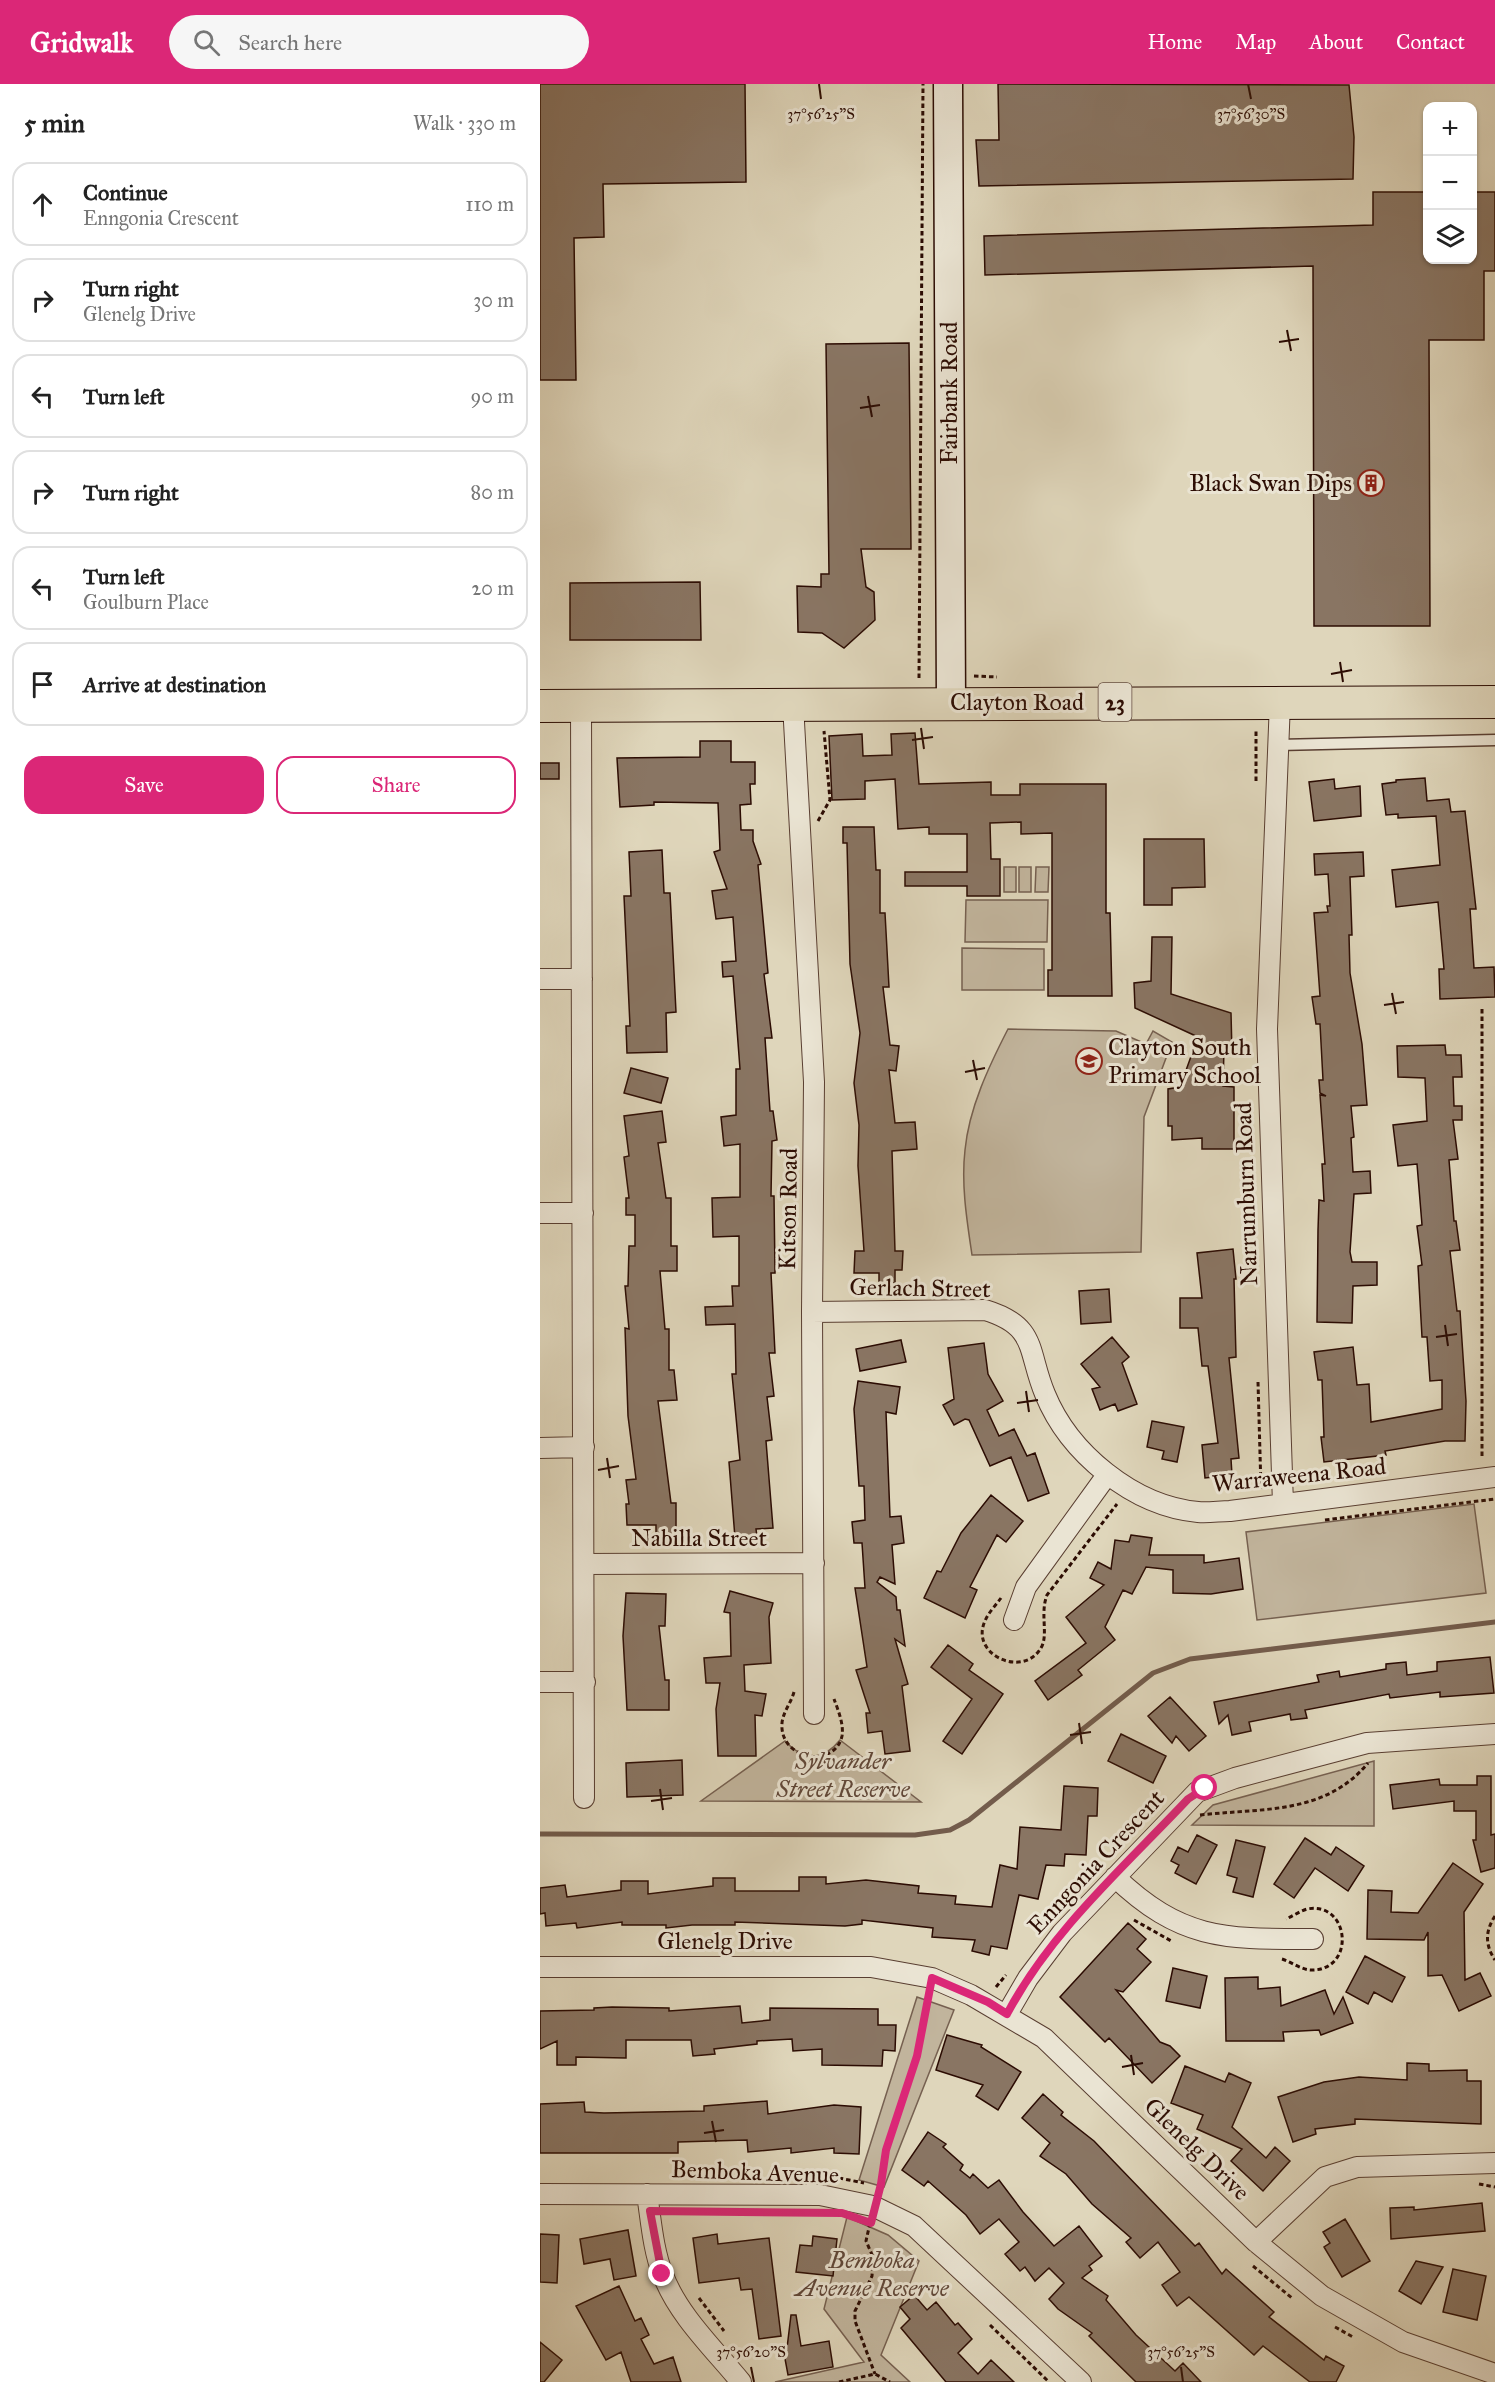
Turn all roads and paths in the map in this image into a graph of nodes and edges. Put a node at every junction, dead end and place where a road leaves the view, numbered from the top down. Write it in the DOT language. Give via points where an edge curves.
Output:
graph roads {
  1 [pos="923,84"];
  2 [pos="948,84"];
  3 [pos="919,678"];
  4 [pos="951,702"];
  5 [pos="1280,702"];
  6 [pos="1495,702"];
  7 [pos="793,704"];
  8 [pos="540,706"];
  9 [pos="581,706"];
  10 [pos="1495,740"];
  11 [pos="1278,746"];
  12 [pos="540,979"];
  13 [pos="582,979"];
  14 [pos="1482,1009"];
  15 [pos="583,1213"];
  16 [pos="540,1214"];
  17 [pos="812,1312"];
  18 [pos="1022,1330"];
  19 [pos="584,1447"];
  20 [pos="540,1448"];
  21 [pos="1492,1470"];
  22 [pos="1103,1482"];
  23 [pos="1261,1491"];
  24 [pos="1282,1496"];
  25 [pos="1495,1499"];
  26 [pos="1124,1506"];
  27 [pos="1322,1520"];
  28 [pos="814,1563"];
  29 [pos="584,1564"];
  30 [pos="1014,1620"];
  31 [pos="540,1682"];
  32 [pos="585,1682"];
  33 [pos="814,1714"];
  34 [pos="1495,1734"];
  35 [pos="1359,1763"];
  36 [pos="584,1798"];
  37 [pos="1205,1809"];
  38 [pos="1198,1815"];
  39 [pos="1193,1821"];
  40 [pos="1115,1876"];
  41 [pos="1495,1916"];
  42 [pos="1313,1939"];
  43 [pos="1495,1960"];
  44 [pos="540,1967"];
  45 [pos="987,1983"];
  46 [pos="929,1988"];
  47 [pos="1017,1996"];
  48 [pos="936,2001"];
  49 [pos="1007,2014"];
  50 [pos="1495,2163"];
  51 [pos="816,2175"];
  52 [pos="1476,2184"];
  53 [pos="1495,2187"];
  54 [pos="890,2193"];
  55 [pos="540,2194"];
  56 [pos="647,2194"];
  57 [pos="871,2209"];
  58 [pos="880,2226"];
  59 [pos="1256,2242"];
  60 [pos="1250,2262"];
  61 [pos="698,2297"];
  62 [pos="1297,2302"];
  63 [pos="987,2323"];
  64 [pos="1332,2325"];
  65 [pos="727,2335"];
  66 [pos="1360,2342"];
  67 [pos="875,2374"];
  68 [pos="1495,2374"];
  69 [pos="741,2382"];
  70 [pos="838,2382"];
  71 [pos="890,2382"];
  72 [pos="1049,2382"];
  73 [pos="1081,2382"];
  1 -- 3 [label="path"];
  2 -- 4 [label="main road, Fairbank Road"];
  4 -- 5 [label="main road, Clayton Road / 23"];
  4 -- 7 [label="main road, Clayton Road / 23"];
  5 -- 6 [label="main road, Clayton Road / 23"];
  5 -- 11 [label="street, Narrumburn Road"];
  7 -- 9 [label="main road, Clayton Road / 23"];
  7 -- 17 [label="street, Kitson Road" via="814,1082"];
  8 -- 9 [label="main road, Clayton Road / 23"];
  9 -- 13 [label="street"];
  10 -- 11 [label="lane"];
  11 -- 24 [label="street, Narrumburn Road" via="1267,1029"];
  12 -- 13 [label="street"];
  13 -- 15 [label="street"];
  14 -- 21 [label="path" via="1482,1464"];
  15 -- 16 [label="street"];
  15 -- 19 [label="street"];
  17 -- 18 [label="street, Gerlach Street" via="985,1310 1007,1317"];
  17 -- 28 [label="street, Kitson Road"];
  18 -- 22 [label="street, Warraweena Road" via="1059,1423"];
  19 -- 20 [label="street"];
  19 -- 29 [label="street"];
  21 -- 24 [label="street, Warraweena Road"];
  22 -- 24 [label="street, Warraweena Road" via="1197,1512"];
  22 -- 26 [label="path"];
  22 -- 30 [label="street" via="1026,1587"];
  23 -- 24 [label="path"];
  25 -- 27 [label="path"];
  28 -- 29 [label="street, Nabilla Street"];
  28 -- 33 [label="street, Kitson Road"];
  29 -- 32 [label="street"];
  31 -- 32 [label="street"];
  32 -- 36 [label="street"];
  34 -- 40 [label="street, Enngonia Crescent" via="1367,1743 1217,1783 1188,1799"];
  35 -- 38 [label="path" via="1372,1759 1336,1792 1310,1803"];
  37 -- 38 [label="path"];
  38 -- 39 [label="path"];
  40 -- 42 [label="street" via="1149,1907 1193,1929 1230,1938"];
  40 -- 47 [label="street, Enngonia Crescent" via="1050,1947"];
  41 -- 43 [label="path" via="1487,1927 1487,1944"];
  44 -- 46 [label="street, Glenelg Drive" via="853,1966 887,1969"];
  45 -- 47 [label="path"];
  46 -- 48 [label="path"];
  46 -- 49 [label="street, Glenelg Drive" via="988,2002"];
  46 -- 57 [label="path" via="917,2056 888,2141"];
  47 -- 49 [label="street, Enngonia Crescent"];
  49 -- 59 [label="street, Glenelg Drive" via="1059,2051"];
  50 -- 59 [label="street" via="1357,2167 1324,2177"];
  51 -- 57 [label="path" via="828,2175"];
  52 -- 53 [label="path"];
  54 -- 57 [label="path"];
  55 -- 56 [label="street, Bemboka Avenue"];
  56 -- 57 [label="street, Bemboka Avenue" via="820,2195"];
  56 -- 69 [label="street" via="654,2241 669,2289"];
  57 -- 58 [label="path"];
  57 -- 67 [label="path" via="866,2241 873,2257 873,2276 855,2311 855,2321"];
  57 -- 73 [label="street, Bemboka Avenue" via="914,2226"];
  59 -- 68 [label="street, Glenelg Drive" via="1322,2296 1373,2327 1431,2354"];
  60 -- 62 [label="path"];
  61 -- 65 [label="path"];
  63 -- 72 [label="path"];
  64 -- 66 [label="path"];
  67 -- 70 [label="path"];
  67 -- 71 [label="path"];
}
